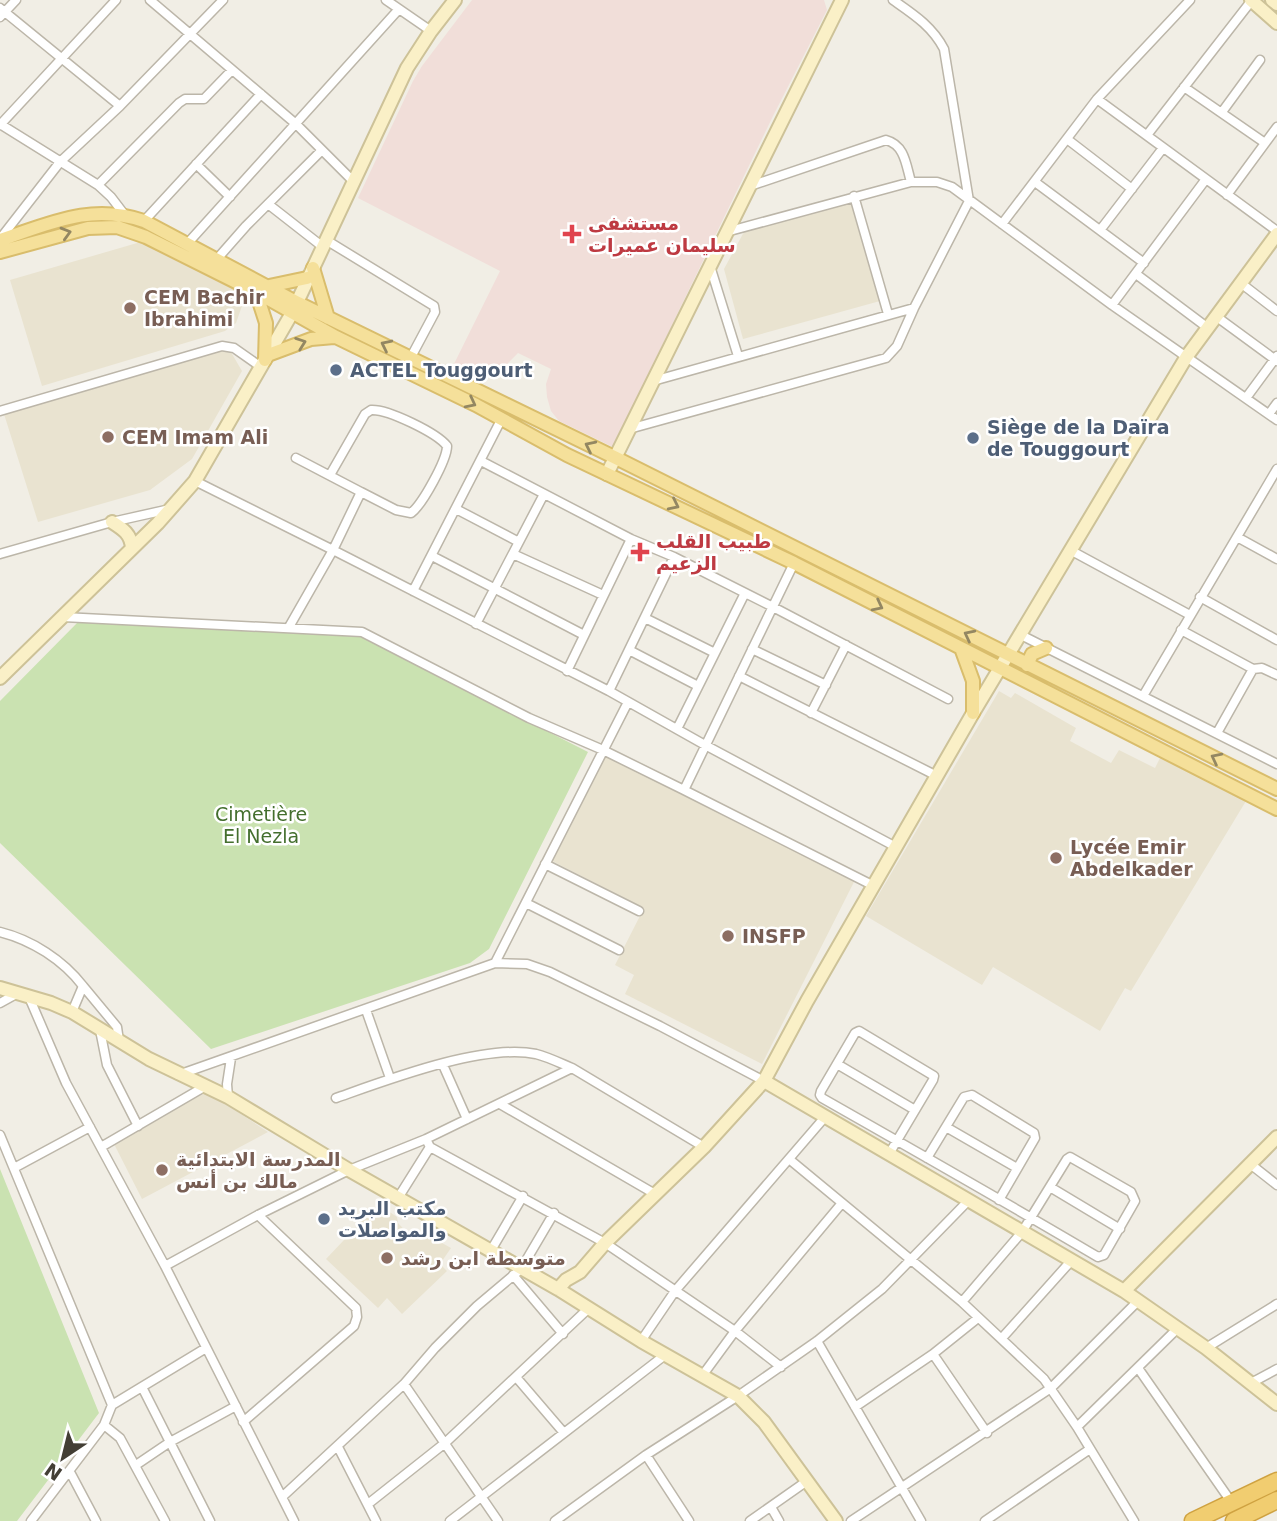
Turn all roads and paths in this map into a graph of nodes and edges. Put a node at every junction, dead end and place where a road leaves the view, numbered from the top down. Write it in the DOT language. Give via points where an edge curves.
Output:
graph roads {
  1 [pos="16,0"];
  2 [pos="116,0"];
  3 [pos="150,0"];
  4 [pos="223,0"];
  5 [pos="386,0"];
  6 [pos="455,0"];
  7 [pos="842,0"];
  8 [pos="893,0"];
  9 [pos="1190,0"];
  10 [pos="1251,0"];
  11 [pos="1272,0"];
  12 [pos="1277,4"];
  13 [pos="399,9"];
  14 [pos="2,12"];
  15 [pos="1277,23"];
  16 [pos="430,31"];
  17 [pos="190,34"];
  18 [pos="63,57"];
  19 [pos="1261,60"];
  20 [pos="232,70"];
  21 [pos="1184,87"];
  22 [pos="261,94"];
  23 [pos="1097,99"];
  24 [pos="120,106"];
  25 [pos="1222,112"];
  26 [pos="0,124"];
  27 [pos="296,124"];
  28 [pos="1277,127"];
  29 [pos="1147,135"];
  30 [pos="1067,139"];
  31 [pos="1265,143"];
  32 [pos="1163,148"];
  33 [pos="322,150"];
  34 [pos="61,162"];
  35 [pos="196,164"];
  36 [pos="1206,179"];
  37 [pos="354,182"];
  38 [pos="911,182"];
  39 [pos="1035,182"];
  40 [pos="98,185"];
  41 [pos="750,186"];
  42 [pos="1132,189"];
  43 [pos="1227,195"];
  44 [pos="854,196"];
  45 [pos="230,197"];
  46 [pos="969,201"];
  47 [pos="268,204"];
  48 [pos="124,214"];
  49 [pos="144,221"];
  50 [pos="1002,225"];
  51 [pos="1101,229"];
  52 [pos="726,232"];
  53 [pos="1277,233"];
  54 [pos="0,239"];
  55 [pos="187,243"];
  56 [pos="324,243"];
  57 [pos="0,252"];
  58 [pos="217,259"];
  59 [pos="1144,262"];
  60 [pos="710,265"];
  61 [pos="310,273"];
  62 [pos="1136,274"];
  63 [pos="1242,284"];
  64 [pos="269,286"];
  65 [pos="256,292"];
  66 [pos="1112,305"];
  67 [pos="295,308"];
  68 [pos="914,308"];
  69 [pos="1277,310"];
  70 [pos="888,314"];
  71 [pos="328,318"];
  72 [pos="1213,322"];
  73 [pos="336,337"];
  74 [pos="738,356"];
  75 [pos="1187,356"];
  76 [pos="411,357"];
  77 [pos="1276,359"];
  78 [pos="264,361"];
  79 [pos="653,381"];
  80 [pos="1246,398"];
  81 [pos="1277,403"];
  82 [pos="0,411"];
  83 [pos="1269,414"];
  84 [pos="501,420"];
  85 [pos="1277,420"];
  86 [pos="629,429"];
  87 [pos="296,458"];
  88 [pos="616,458"];
  89 [pos="481,461"];
  90 [pos="1277,469"];
  91 [pos="607,474"];
  92 [pos="330,475"];
  93 [pos="195,481"];
  94 [pos="361,492"];
  95 [pos="544,494"];
  96 [pos="171,509"];
  97 [pos="456,509"];
  98 [pos="112,522"];
  99 [pos="1237,537"];
  100 [pos="631,539"];
  101 [pos="519,542"];
  102 [pos="132,548"];
  103 [pos="333,550"];
  104 [pos="1070,550"];
  105 [pos="0,554"];
  106 [pos="513,554"];
  107 [pos="432,556"];
  108 [pos="674,557"];
  109 [pos="1277,559"];
  110 [pos="794,563"];
  111 [pos="495,590"];
  112 [pos="413,591"];
  113 [pos="745,593"];
  114 [pos="603,595"];
  115 [pos="1200,597"];
  116 [pos="773,607"];
  117 [pos="1190,614"];
  118 [pos="62,617"];
  119 [pos="645,618"];
  120 [pos="476,624"];
  121 [pos="289,627"];
  122 [pos="1181,630"];
  123 [pos="584,635"];
  124 [pos="1021,635"];
  125 [pos="1277,640"];
  126 [pos="846,645"];
  127 [pos="961,648"];
  128 [pos="1046,648"];
  129 [pos="752,649"];
  130 [pos="629,650"];
  131 [pos="715,653"];
  132 [pos="1008,655"];
  133 [pos="1027,665"];
  134 [pos="1000,668"];
  135 [pos="1253,669"];
  136 [pos="568,671"];
  137 [pos="1277,675"];
  138 [pos="739,676"];
  139 [pos="0,678"];
  140 [pos="826,685"];
  141 [pos="698,686"];
  142 [pos="609,691"];
  143 [pos="1143,696"];
  144 [pos="948,699"];
  145 [pos="628,702"];
  146 [pos="811,713"];
  147 [pos="973,713"];
  148 [pos="677,729"];
  149 [pos="1217,733"];
  150 [pos="705,745"];
  151 [pos="603,750"];
  152 [pos="1277,764"];
  153 [pos="937,776"];
  154 [pos="1277,789"];
  155 [pos="684,790"];
  156 [pos="1277,809"];
  157 [pos="896,847"];
  158 [pos="545,864"];
  159 [pos="874,886"];
  160 [pos="526,903"];
  161 [pos="639,911"];
  162 [pos="0,932"];
  163 [pos="619,950"];
  164 [pos="495,963"];
  165 [pos="83,986"];
  166 [pos="0,988"];
  167 [pos="23,995"];
  168 [pos="0,1003"];
  169 [pos="366,1010"];
  170 [pos="72,1013"];
  171 [pos="100,1030"];
  172 [pos="120,1041"];
  173 [pos="231,1058"];
  174 [pos="837,1064"];
  175 [pos="443,1065"];
  176 [pos="572,1068"];
  177 [pos="178,1075"];
  178 [pos="390,1078"];
  179 [pos="764,1081"];
  180 [pos="204,1087"];
  181 [pos="228,1097"];
  182 [pos="336,1098"];
  183 [pos="500,1104"];
  184 [pos="915,1110"];
  185 [pos="825,1117"];
  186 [pos="467,1119"];
  187 [pos="138,1126"];
  188 [pos="90,1127"];
  189 [pos="946,1127"];
  190 [pos="0,1135"];
  191 [pos="1277,1137"];
  192 [pos="897,1141"];
  193 [pos="428,1143"];
  194 [pos="101,1147"];
  195 [pos="704,1147"];
  196 [pos="889,1154"];
  197 [pos="927,1158"];
  198 [pos="789,1159"];
  199 [pos="1249,1163"];
  200 [pos="14,1168"];
  201 [pos="1017,1168"];
  202 [pos="349,1170"];
  203 [pos="1277,1185"];
  204 [pos="1050,1187"];
  205 [pos="655,1194"];
  206 [pos="523,1196"];
  207 [pos="398,1198"];
  208 [pos="999,1200"];
  209 [pos="968,1201"];
  210 [pos="842,1203"];
  211 [pos="554,1213"];
  212 [pos="258,1215"];
  213 [pos="1031,1217"];
  214 [pos="1120,1229"];
  215 [pos="1022,1232"];
  216 [pos="605,1243"];
  217 [pos="490,1251"];
  218 [pos="912,1261"];
  219 [pos="1071,1261"];
  220 [pos="165,1266"];
  221 [pos="517,1272"];
  222 [pos="580,1272"];
  223 [pos="558,1289"];
  224 [pos="1124,1291"];
  225 [pos="675,1292"];
  226 [pos="570,1296"];
  227 [pos="1138,1301"];
  228 [pos="961,1302"];
  229 [pos="1277,1304"];
  230 [pos="589,1308"];
  231 [pos="978,1318"];
  232 [pos="1178,1328"];
  233 [pos="735,1331"];
  234 [pos="563,1334"];
  235 [pos="1002,1338"];
  236 [pos="641,1341"];
  237 [pos="817,1341"];
  238 [pos="206,1348"];
  239 [pos="1206,1348"];
  240 [pos="933,1354"];
  241 [pos="665,1355"];
  242 [pos="781,1367"];
  243 [pos="1138,1368"];
  244 [pos="1277,1369"];
  245 [pos="702,1376"];
  246 [pos="516,1377"];
  247 [pos="1251,1383"];
  248 [pos="404,1384"];
  249 [pos="142,1387"];
  250 [pos="1051,1388"];
  251 [pos="738,1396"];
  252 [pos="1277,1404"];
  253 [pos="111,1405"];
  254 [pos="236,1406"];
  255 [pos="855,1407"];
  256 [pos="243,1422"];
  257 [pos="104,1425"];
  258 [pos="1077,1427"];
  259 [pos="564,1433"];
  260 [pos="987,1433"];
  261 [pos="170,1442"];
  262 [pos="444,1443"];
  263 [pos="338,1447"];
  264 [pos="1090,1449"];
  265 [pos="646,1455"];
  266 [pos="136,1465"];
  267 [pos="70,1472"];
  268 [pos="807,1481"];
  269 [pos="1277,1481"];
  270 [pos="901,1487"];
  271 [pos="282,1497"];
  272 [pos="481,1497"];
  273 [pos="1277,1500"];
  274 [pos="1232,1503"];
  275 [pos="368,1504"];
  276 [pos="771,1507"];
  277 [pos="998,1517"];
  278 [pos="686,1520"];
  279 [pos="31,1521"];
  280 [pos="96,1521"];
  281 [pos="165,1521"];
  282 [pos="210,1521"];
  283 [pos="294,1521"];
  284 [pos="376,1521"];
  285 [pos="450,1521"];
  286 [pos="498,1521"];
  287 [pos="555,1521"];
  288 [pos="750,1521"];
  289 [pos="779,1521"];
  290 [pos="836,1521"];
  291 [pos="851,1521"];
  292 [pos="921,1521"];
  293 [pos="985,1521"];
  294 [pos="1134,1521"];
  295 [pos="1193,1521"];
  296 [pos="1234,1521"];
  1 -- 14 [label="street"];
  2 -- 18 [label="street"];
  3 -- 17 [label="street"];
  4 -- 17 [label="street"];
  5 -- 13 [label="street"];
  6 -- 16 [label="street"];
  7 -- 41 [label="street"];
  8 -- 46 [label="street" via="926,23 944,49"];
  9 -- 23 [label="street"];
  10 -- 15 [label="street"];
  10 -- 21 [label="street"];
  11 -- 12 [label="street"];
  13 -- 16 [label="street"];
  13 -- 27 [label="street"];
  14 -- 18 [label="street"];
  16 -- 37 [label="street" via="407,68"];
  17 -- 20 [label="street"];
  17 -- 24 [label="street"];
  18 -- 24 [label="street"];
  18 -- 26 [label="street"];
  19 -- 25 [label="street"];
  20 -- 22 [label="street"];
  20 -- 40 [label="street" via="204,99 179,103"];
  21 -- 25 [label="street"];
  21 -- 29 [label="street"];
  22 -- 27 [label="street"];
  22 -- 35 [label="street"];
  23 -- 29 [label="street"];
  23 -- 30 [label="street"];
  24 -- 34 [label="street"];
  25 -- 31 [label="street"];
  26 -- 34 [label="street"];
  27 -- 33 [label="street"];
  27 -- 45 [label="street"];
  28 -- 31 [label="street"];
  29 -- 32 [label="street"];
  30 -- 39 [label="street"];
  30 -- 42 [label="street"];
  31 -- 43 [label="street"];
  32 -- 36 [label="street"];
  32 -- 42 [label="street"];
  33 -- 37 [label="street"];
  33 -- 47 [label="street"];
  34 -- 40 [label="street"];
  34 -- 54 [label="street"];
  35 -- 45 [label="street"];
  35 -- 49 [label="street"];
  36 -- 43 [label="street"];
  36 -- 59 [label="street"];
  37 -- 56 [label="street"];
  38 -- 41 [label="street" via="902,150 886,140"];
  38 -- 44 [label="street"];
  38 -- 46 [label="street" via="937,182"];
  39 -- 50 [label="street"];
  39 -- 51 [label="street"];
  40 -- 48 [label="street"];
  41 -- 52 [label="street"];
  42 -- 51 [label="street"];
  43 -- 53 [label="street"];
  44 -- 52 [label="street"];
  44 -- 70 [label="street"];
  45 -- 55 [label="street"];
  46 -- 50 [label="street"];
  46 -- 68 [label="street"];
  47 -- 56 [label="street"];
  47 -- 58 [label="street"];
  48 -- 49 [label="main road"];
  48 -- 54 [label="main road" via="71,217"];
  49 -- 55 [label="main road"];
  50 -- 66 [label="street"];
  51 -- 59 [label="street"];
  52 -- 60 [label="street"];
  53 -- 63 [label="street"];
  55 -- 58 [label="main road"];
  56 -- 61 [label="street"];
  56 -- 76 [label="street" via="434,306"];
  57 -- 65 [label="main road, one-way" via="88,228 117,227"];
  58 -- 64 [label="main road"];
  59 -- 62 [label="street"];
  60 -- 74 [label="street"];
  60 -- 79 [label="street"];
  61 -- 64 [label="main road"];
  61 -- 67 [label="street"];
  61 -- 71 [label="main road"];
  62 -- 66 [label="street"];
  62 -- 72 [label="street"];
  63 -- 69 [label="street"];
  63 -- 72 [label="street"];
  64 -- 67 [label="main road"];
  65 -- 67 [label="main road"];
  65 -- 78 [label="main road" via="266,323"];
  66 -- 75 [label="street"];
  67 -- 71 [label="main road"];
  67 -- 73 [label="main road"];
  67 -- 78 [label="street"];
  68 -- 70 [label="street"];
  68 -- 86 [label="street" via="897,346 886,358"];
  70 -- 74 [label="street"];
  76 -- 71 [label="main road, one-way"];
  72 -- 75 [label="street"];
  72 -- 77 [label="street"];
  78 -- 73 [label="main road, one-way" via="311,339"];
  73 -- 84 [label="main road, one-way"];
  74 -- 79 [label="street"];
  75 -- 80 [label="street"];
  75 -- 104 [label="street"];
  88 -- 76 [label="main road, one-way"];
  77 -- 80 [label="street"];
  78 -- 82 [label="street" via="222,346"];
  78 -- 93 [label="street"];
  79 -- 86 [label="street"];
  80 -- 83 [label="street"];
  81 -- 83 [label="street"];
  83 -- 85 [label="street"];
  84 -- 89 [label="street"];
  84 -- 91 [label="main road"];
  86 -- 88 [label="street"];
  87 -- 92 [label="street"];
  88 -- 91 [label="street"];
  132 -- 88 [label="main road, one-way"];
  89 -- 95 [label="street"];
  89 -- 97 [label="street"];
  90 -- 99 [label="street"];
  91 -- 110 [label="main road, one-way"];
  92 -- 94 [label="street"];
  92 -- 94 [label="street" via="371,410 437,436 447,446 444,459 411,513"];
  93 -- 96 [label="street"];
  93 -- 103 [label="street"];
  94 -- 103 [label="street"];
  95 -- 100 [label="street"];
  95 -- 101 [label="street"];
  96 -- 98 [label="street"];
  96 -- 102 [label="street"];
  97 -- 101 [label="street"];
  97 -- 107 [label="street"];
  98 -- 102 [label="street" via="127,532"];
  98 -- 105 [label="street"];
  99 -- 109 [label="street"];
  99 -- 115 [label="street"];
  100 -- 108 [label="street"];
  100 -- 114 [label="street"];
  101 -- 106 [label="street"];
  102 -- 118 [label="street"];
  103 -- 112 [label="street"];
  103 -- 121 [label="street"];
  104 -- 117 [label="street"];
  104 -- 124 [label="street"];
  106 -- 111 [label="street"];
  106 -- 114 [label="street"];
  107 -- 111 [label="street"];
  107 -- 112 [label="street"];
  108 -- 113 [label="street"];
  108 -- 119 [label="street"];
  110 -- 116 [label="street"];
  110 -- 127 [label="main road, one-way"];
  111 -- 120 [label="street"];
  111 -- 123 [label="street"];
  112 -- 120 [label="street"];
  113 -- 116 [label="street"];
  113 -- 131 [label="street"];
  114 -- 123 [label="street"];
  115 -- 117 [label="street"];
  115 -- 125 [label="street"];
  116 -- 126 [label="street"];
  116 -- 129 [label="street"];
  117 -- 122 [label="street"];
  118 -- 121 [label="street"];
  118 -- 139 [label="street"];
  119 -- 130 [label="street"];
  119 -- 131 [label="street"];
  120 -- 136 [label="street"];
  121 -- 151 [label="street" via="352,629 371,635 529,718"];
  122 -- 135 [label="street"];
  122 -- 143 [label="street"];
  123 -- 136 [label="street"];
  124 -- 128 [label="street"];
  124 -- 132 [label="street"];
  126 -- 140 [label="street"];
  126 -- 144 [label="street"];
  127 -- 134 [label="main road"];
  127 -- 147 [label="main road" via="972,681"];
  128 -- 133 [label="main road" via="1032,654"];
  128 -- 143 [label="street"];
  129 -- 138 [label="street"];
  129 -- 140 [label="street"];
  130 -- 141 [label="street"];
  130 -- 142 [label="street"];
  131 -- 141 [label="street"];
  132 -- 133 [label="main road"];
  132 -- 134 [label="street"];
  154 -- 133 [label="main road, one-way"];
  134 -- 147 [label="street"];
  134 -- 156 [label="main road"];
  135 -- 137 [label="street"];
  135 -- 149 [label="street"];
  136 -- 142 [label="street"];
  138 -- 146 [label="street"];
  138 -- 150 [label="street"];
  140 -- 146 [label="street"];
  141 -- 148 [label="street"];
  142 -- 145 [label="street"];
  143 -- 149 [label="street"];
  145 -- 148 [label="street"];
  145 -- 151 [label="street"];
  146 -- 153 [label="street"];
  147 -- 153 [label="street"];
  148 -- 150 [label="street"];
  149 -- 152 [label="street"];
  150 -- 155 [label="street"];
  150 -- 157 [label="street"];
  151 -- 155 [label="street"];
  151 -- 158 [label="street"];
  153 -- 157 [label="street"];
  155 -- 159 [label="street"];
  157 -- 159 [label="street"];
  158 -- 160 [label="street"];
  158 -- 161 [label="street"];
  159 -- 179 [label="street"];
  160 -- 163 [label="street"];
  160 -- 164 [label="street"];
  162 -- 165 [label="street" via="52,956"];
  164 -- 169 [label="street"];
  164 -- 179 [label="street" via="527,964 550,972"];
  165 -- 170 [label="street"];
  165 -- 172 [label="street" via="117,1027"];
  166 -- 167 [label="street"];
  167 -- 168 [label="street"];
  167 -- 170 [label="street"];
  167 -- 188 [label="street"];
  169 -- 173 [label="street"];
  169 -- 178 [label="street"];
  170 -- 171 [label="street"];
  171 -- 172 [label="street"];
  171 -- 187 [label="street" via="107,1065"];
  172 -- 177 [label="street"];
  173 -- 177 [label="street"];
  173 -- 181 [label="street"];
  174 -- 184 [label="street"];
  174 -- 184 [label="street" via="855,1033 863,1031 934,1076"];
  174 -- 192 [label="street" via="820,1095"];
  175 -- 176 [label="street" via="509,1052 536,1054"];
  175 -- 178 [label="street"];
  175 -- 186 [label="street"];
  176 -- 183 [label="street"];
  176 -- 195 [label="street"];
  177 -- 180 [label="street"];
  178 -- 182 [label="street"];
  179 -- 185 [label="street"];
  179 -- 195 [label="street"];
  180 -- 181 [label="street"];
  180 -- 187 [label="street"];
  181 -- 202 [label="street"];
  183 -- 186 [label="street"];
  183 -- 205 [label="street"];
  184 -- 192 [label="street"];
  185 -- 196 [label="street"];
  185 -- 198 [label="street"];
  186 -- 193 [label="street"];
  187 -- 194 [label="street"];
  188 -- 194 [label="street"];
  188 -- 200 [label="street"];
  189 -- 197 [label="street"];
  189 -- 201 [label="street"];
  189 -- 201 [label="street" via="964,1097 972,1095 1034,1133"];
  190 -- 200 [label="street"];
  191 -- 199 [label="street"];
  192 -- 196 [label="street"];
  192 -- 197 [label="street"];
  193 -- 202 [label="street"];
  193 -- 206 [label="street"];
  193 -- 207 [label="street"];
  194 -- 220 [label="street"];
  195 -- 205 [label="street"];
  196 -- 209 [label="street"];
  197 -- 208 [label="street"];
  198 -- 210 [label="street"];
  198 -- 225 [label="street"];
  199 -- 203 [label="street"];
  199 -- 224 [label="street"];
  200 -- 253 [label="street"];
  201 -- 208 [label="street"];
  202 -- 207 [label="street"];
  202 -- 212 [label="street"];
  204 -- 213 [label="street"];
  204 -- 214 [label="street"];
  204 -- 214 [label="street" via="1067,1159 1074,1157 1134,1196"];
  205 -- 216 [label="street"];
  206 -- 211 [label="street"];
  206 -- 217 [label="street"];
  207 -- 217 [label="street"];
  208 -- 213 [label="street"];
  209 -- 215 [label="street"];
  209 -- 218 [label="street"];
  210 -- 218 [label="street"];
  210 -- 233 [label="street"];
  211 -- 216 [label="street"];
  211 -- 221 [label="street"];
  212 -- 220 [label="street"];
  212 -- 256 [label="street" via="356,1308 357,1317 354,1326"];
  213 -- 214 [label="street" via="1102,1258"];
  213 -- 215 [label="street"];
  215 -- 219 [label="street"];
  215 -- 228 [label="street"];
  216 -- 222 [label="street"];
  216 -- 225 [label="street"];
  217 -- 221 [label="street"];
  218 -- 228 [label="street"];
  218 -- 237 [label="street"];
  219 -- 224 [label="street"];
  219 -- 235 [label="street"];
  220 -- 238 [label="street"];
  221 -- 223 [label="street"];
  221 -- 234 [label="street"];
  221 -- 248 [label="street" via="477,1306"];
  222 -- 223 [label="street"];
  222 -- 226 [label="street"];
  223 -- 226 [label="street"];
  224 -- 227 [label="street"];
  225 -- 233 [label="street"];
  225 -- 236 [label="street"];
  226 -- 230 [label="street"];
  227 -- 232 [label="street"];
  227 -- 250 [label="street"];
  228 -- 231 [label="street"];
  229 -- 239 [label="street"];
  230 -- 234 [label="street"];
  230 -- 236 [label="street"];
  231 -- 235 [label="street"];
  231 -- 240 [label="street"];
  232 -- 239 [label="street"];
  232 -- 243 [label="street"];
  233 -- 242 [label="street"];
  233 -- 245 [label="street"];
  234 -- 246 [label="street"];
  235 -- 250 [label="street"];
  236 -- 241 [label="street"];
  237 -- 242 [label="street"];
  237 -- 255 [label="street"];
  238 -- 249 [label="street"];
  238 -- 254 [label="street"];
  239 -- 247 [label="street"];
  240 -- 255 [label="street"];
  240 -- 260 [label="street"];
  241 -- 245 [label="street"];
  241 -- 259 [label="street"];
  242 -- 251 [label="street"];
  243 -- 258 [label="street"];
  243 -- 274 [label="street"];
  244 -- 247 [label="street"];
  245 -- 251 [label="street"];
  246 -- 259 [label="street"];
  246 -- 262 [label="street"];
  247 -- 252 [label="street"];
  248 -- 262 [label="street"];
  248 -- 263 [label="street"];
  249 -- 253 [label="street"];
  249 -- 261 [label="street"];
  250 -- 258 [label="street"];
  250 -- 260 [label="street"];
  251 -- 265 [label="street"];
  251 -- 268 [label="street" via="764,1422"];
  253 -- 257 [label="street"];
  254 -- 256 [label="street"];
  254 -- 261 [label="street"];
  255 -- 270 [label="street"];
  256 -- 271 [label="street"];
  257 -- 266 [label="street" via="120,1437"];
  257 -- 267 [label="street"];
  258 -- 264 [label="street"];
  259 -- 272 [label="street"];
  260 -- 270 [label="street"];
  261 -- 266 [label="street"];
  261 -- 282 [label="street"];
  262 -- 272 [label="street"];
  262 -- 275 [label="street"];
  263 -- 271 [label="street"];
  263 -- 275 [label="street"];
  264 -- 277 [label="street"];
  264 -- 294 [label="street"];
  265 -- 278 [label="street"];
  265 -- 287 [label="street"];
  266 -- 281 [label="street"];
  267 -- 279 [label="street"];
  267 -- 280 [label="street"];
  268 -- 276 [label="street"];
  268 -- 290 [label="street"];
  269 -- 274 [label="highway"];
  270 -- 291 [label="street"];
  270 -- 292 [label="street"];
  271 -- 283 [label="street"];
  272 -- 285 [label="street"];
  272 -- 286 [label="street"];
  273 -- 296 [label="highway"];
  274 -- 295 [label="highway"];
  275 -- 284 [label="street"];
  276 -- 288 [label="street"];
  276 -- 289 [label="street"];
  277 -- 293 [label="street"];
}
